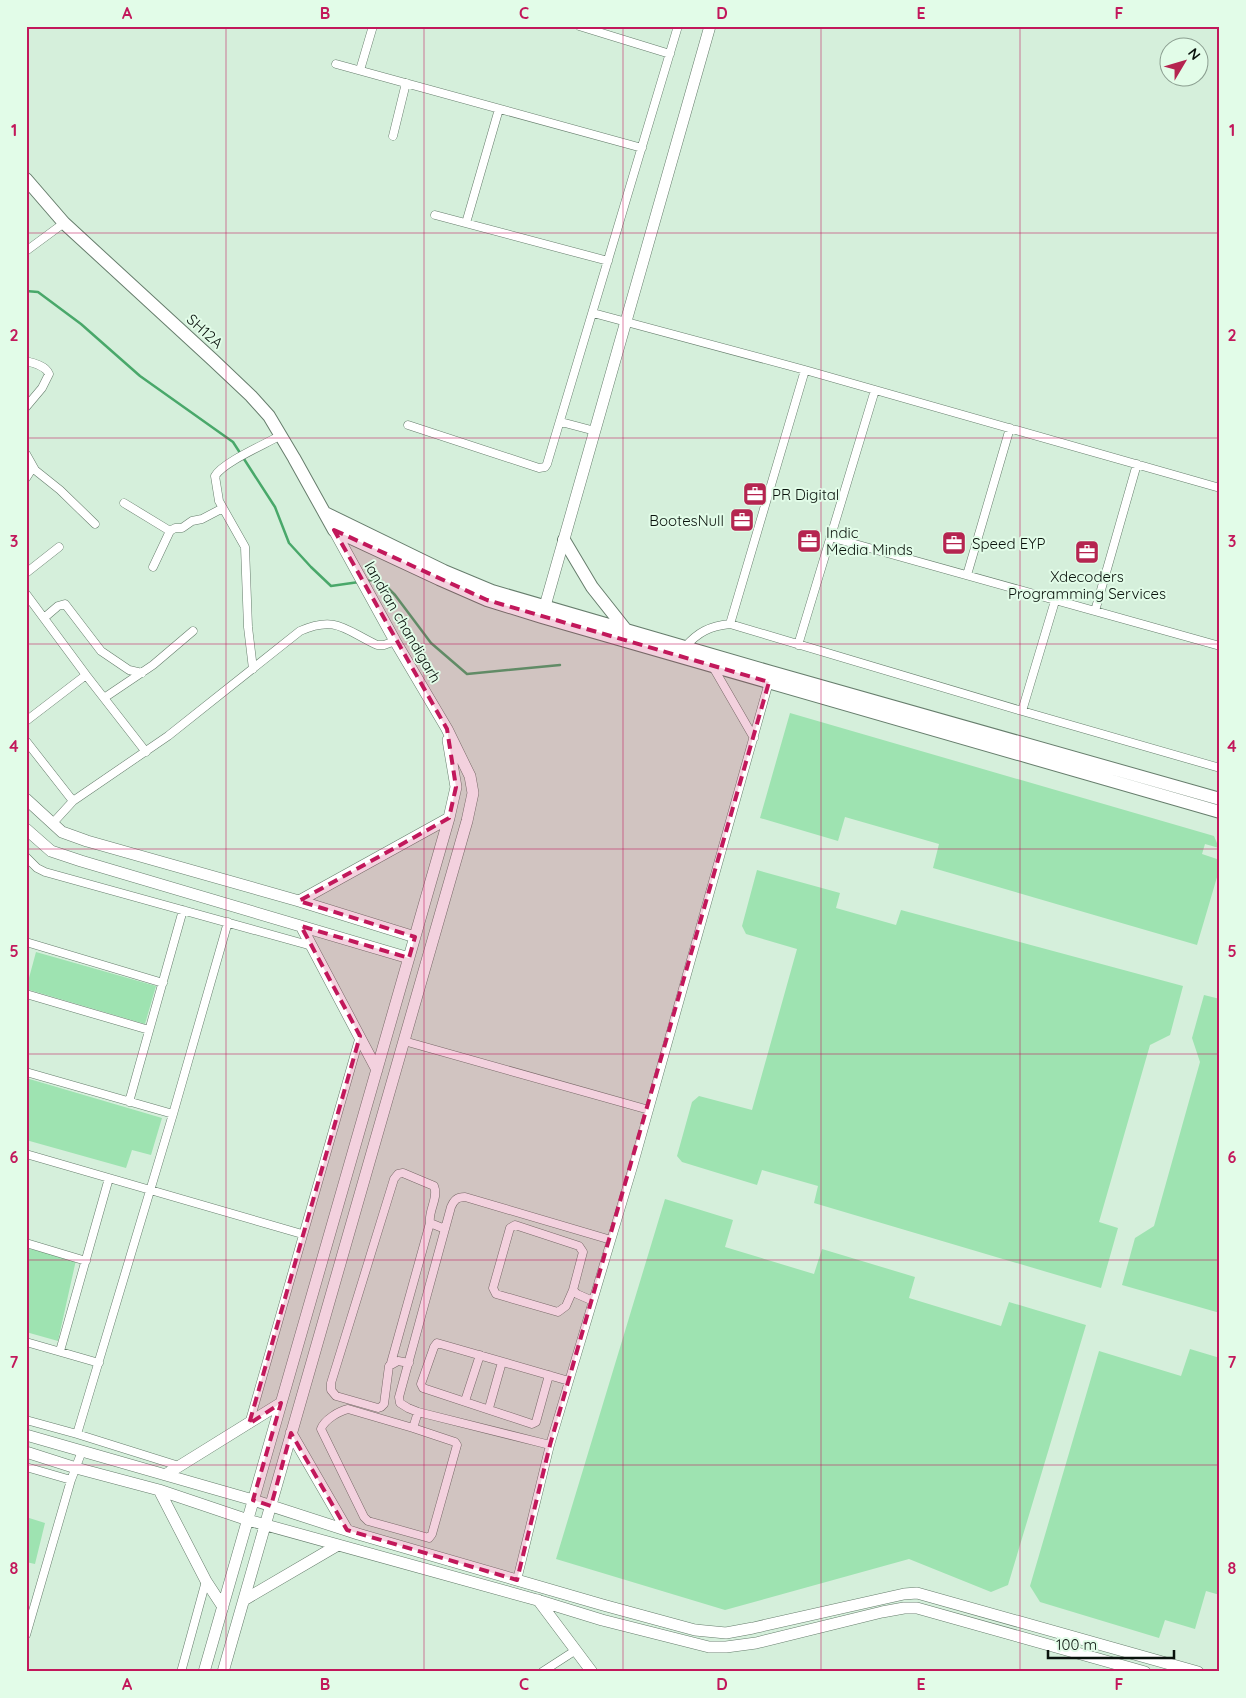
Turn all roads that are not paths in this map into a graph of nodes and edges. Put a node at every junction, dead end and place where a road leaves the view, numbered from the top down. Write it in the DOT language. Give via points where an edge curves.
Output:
graph roads {
  1 [pos="373,26"];
  2 [pos="579,26"];
  3 [pos="678,26"];
  4 [pos="710,26"];
  5 [pos="670,54"];
  6 [pos="336,64"];
  7 [pos="360,70"];
  8 [pos="406,83"];
  9 [pos="499,109"];
  10 [pos="393,136"];
  11 [pos="642,148"];
  12 [pos="26,179"];
  13 [pos="435,215"];
  14 [pos="64,223"];
  15 [pos="466,223"];
  16 [pos="26,251"];
  17 [pos="608,261"];
  18 [pos="593,313"];
  19 [pos="626,323"];
  20 [pos="26,361"];
  21 [pos="805,370"];
  22 [pos="875,390"];
  23 [pos="26,407"];
  24 [pos="561,422"];
  25 [pos="408,425"];
  26 [pos="1010,428"];
  27 [pos="595,431"];
  28 [pos="281,435"];
  29 [pos="26,454"];
  30 [pos="1136,464"];
  31 [pos="33,468"];
  32 [pos="26,478"];
  33 [pos="1220,488"];
  34 [pos="124,503"];
  35 [pos="223,508"];
  36 [pos="325,513"];
  37 [pos="95,524"];
  38 [pos="334,530"];
  39 [pos="170,531"];
  40 [pos="830,537"];
  41 [pos="564,540"];
  42 [pos="59,547"];
  43 [pos="153,566"];
  44 [pos="26,574"];
  45 [pos="967,575"];
  46 [pos="26,594"];
  47 [pos="1055,601"];
  48 [pos="1096,611"];
  49 [pos="543,612"];
  50 [pos="44,618"];
  51 [pos="730,624"];
  52 [pos="626,630"];
  53 [pos="193,631"];
  54 [pos="395,641"];
  55 [pos="798,645"];
  56 [pos="1220,646"];
  57 [pos="686,647"];
  58 [pos="714,667"];
  59 [pos="253,669"];
  60 [pos="142,673"];
  61 [pos="86,675"];
  62 [pos="770,677"];
  63 [pos="104,698"];
  64 [pos="1022,711"];
  65 [pos="26,721"];
  66 [pos="446,729"];
  67 [pos="754,738"];
  68 [pos="26,741"];
  69 [pos="146,752"];
  70 [pos="1220,768"];
  71 [pos="26,799"];
  72 [pos="1220,799"];
  73 [pos="73,801"];
  74 [pos="1220,812"];
  75 [pos="449,818"];
  76 [pos="52,824"];
  77 [pos="26,829"];
  78 [pos="26,857"];
  79 [pos="299,901"];
  80 [pos="183,910"];
  81 [pos="228,922"];
  82 [pos="301,926"];
  83 [pos="415,938"];
  84 [pos="27,945"];
  85 [pos="312,946"];
  86 [pos="409,958"];
  87 [pos="163,983"];
  88 [pos="26,994"];
  89 [pos="149,1030"];
  90 [pos="360,1036"];
  91 [pos="404,1041"];
  92 [pos="377,1070"];
  93 [pos="26,1072"];
  94 [pos="129,1102"];
  95 [pos="649,1110"];
  96 [pos="173,1114"];
  97 [pos="26,1154"];
  98 [pos="110,1178"];
  99 [pos="150,1190"];
  100 [pos="430,1223"];
  101 [pos="445,1229"];
  102 [pos="302,1234"];
  103 [pos="611,1240"];
  104 [pos="26,1243"];
  105 [pos="86,1261"];
  106 [pos="573,1290"];
  107 [pos="593,1301"];
  108 [pos="26,1342"];
  109 [pos="60,1352"];
  110 [pos="480,1355"];
  111 [pos="502,1362"];
  112 [pos="98,1363"];
  113 [pos="391,1363"];
  114 [pos="409,1363"];
  115 [pos="549,1375"];
  116 [pos="569,1380"];
  117 [pos="465,1401"];
  118 [pos="281,1403"];
  119 [pos="488,1408"];
  120 [pos="418,1412"];
  121 [pos="26,1420"];
  122 [pos="249,1424"];
  123 [pos="413,1428"];
  124 [pos="291,1433"];
  125 [pos="77,1434"];
  126 [pos="26,1435"];
  127 [pos="550,1445"];
  128 [pos="82,1451"];
  129 [pos="26,1452"];
  130 [pos="179,1466"];
  131 [pos="26,1467"];
  132 [pos="76,1468"];
  133 [pos="165,1475"];
  134 [pos="71,1480"];
  135 [pos="159,1490"];
  136 [pos="253,1500"];
  137 [pos="271,1506"];
  138 [pos="248,1520"];
  139 [pos="265,1525"];
  140 [pos="347,1530"];
  141 [pos="338,1545"];
  142 [pos="517,1580"];
  143 [pos="206,1582"];
  144 [pos="244,1600"];
  145 [pos="537,1600"];
  146 [pos="222,1608"];
  147 [pos="26,1635"];
  148 [pos="576,1650"];
  149 [pos="180,1672"];
  150 [pos="204,1672"];
  151 [pos="223,1672"];
  152 [pos="542,1672"];
  153 [pos="592,1672"];
  154 [pos="1145,1672"];
  155 [pos="1198,1672"];
  1 -- 7 [label="street"];
  2 -- 5 [label="street"];
  3 -- 5 [label="street"];
  4 -- 19 [label="main road"];
  5 -- 11 [label="street"];
  6 -- 7 [label="street"];
  7 -- 8 [label="street"];
  8 -- 9 [label="street"];
  8 -- 10 [label="street"];
  9 -- 11 [label="street"];
  9 -- 15 [label="street"];
  11 -- 17 [label="street"];
  12 -- 14 [label="main road, SH12A / SH12A"];
  13 -- 15 [label="street"];
  14 -- 16 [label="street"];
  14 -- 28 [label="main road, SH12A / SH12A" via="251,396"];
  15 -- 17 [label="street"];
  17 -- 18 [label="street"];
  18 -- 19 [label="street"];
  18 -- 24 [label="street"];
  19 -- 21 [label="street"];
  19 -- 27 [label="main road"];
  20 -- 23 [label="street" via="43,367 50,374"];
  21 -- 22 [label="street"];
  21 -- 51 [label="street"];
  22 -- 26 [label="street"];
  22 -- 40 [label="street"];
  24 -- 25 [label="street" via="549,461 542,468"];
  24 -- 27 [label="street"];
  26 -- 30 [label="street"];
  26 -- 45 [label="street"];
  27 -- 41 [label="main road"];
  28 -- 35 [label="street" via="217,472 219,501"];
  28 -- 36 [label="main road, SH12A / SH12A"];
  29 -- 31 [label="street"];
  30 -- 33 [label="street"];
  30 -- 48 [label="street"];
  31 -- 32 [label="street"];
  31 -- 37 [label="street"];
  34 -- 39 [label="street"];
  35 -- 39 [label="street"];
  35 -- 59 [label="street" via="245,547"];
  36 -- 38 [label="main road, SH12A / SH12A"];
  36 -- 49 [label="main road" via="444,571"];
  38 -- 49 [label="main road" via="471,593"];
  38 -- 54 [label="main road, landran chandigarh"];
  39 -- 43 [label="street"];
  40 -- 45 [label="street"];
  40 -- 55 [label="street"];
  41 -- 49 [label="main road"];
  41 -- 52 [label="main road" via="592,587"];
  42 -- 44 [label="street"];
  45 -- 47 [label="street"];
  46 -- 50 [label="street"];
  47 -- 48 [label="street"];
  47 -- 64 [label="street"];
  48 -- 56 [label="street"];
  49 -- 52 [label="main road"];
  49 -- 58 [label="main road"];
  50 -- 60 [label="street" via="65,604 101,651 129,670"];
  50 -- 61 [label="street"];
  51 -- 55 [label="street"];
  51 -- 57 [label="street" via="702,631"];
  52 -- 57 [label="main road"];
  53 -- 60 [label="street"];
  54 -- 59 [label="street" via="377,644 335,624 322,624 300,631"];
  54 -- 66 [label="main road, landran chandigarh"];
  55 -- 64 [label="street"];
  57 -- 62 [label="main road"];
  58 -- 62 [label="main road"];
  58 -- 67 [label="street"];
  59 -- 69 [label="street"];
  60 -- 63 [label="street"];
  61 -- 63 [label="street"];
  61 -- 65 [label="street"];
  62 -- 67 [label="street"];
  62 -- 72 [label="main road"];
  62 -- 74 [label="main road"];
  63 -- 69 [label="street"];
  64 -- 70 [label="street"];
  66 -- 75 [label="main road" via="456,787"];
  66 -- 91 [label="main road, landran chandigarh" via="470,776 473,793"];
  67 -- 95 [label="street"];
  68 -- 73 [label="street"];
  69 -- 73 [label="street"];
  71 -- 76 [label="main road"];
  73 -- 76 [label="street"];
  75 -- 79 [label="main road"];
  75 -- 83 [label="main road"];
  76 -- 79 [label="main road" via="62,832 87,841"];
  77 -- 82 [label="main road" via="59,854"];
  78 -- 80 [label="street" via="45,872"];
  79 -- 83 [label="main road"];
  80 -- 81 [label="street"];
  80 -- 87 [label="street"];
  81 -- 85 [label="street"];
  81 -- 96 [label="street"];
  82 -- 85 [label="main road"];
  82 -- 86 [label="main road"];
  83 -- 86 [label="main road"];
  84 -- 87 [label="street"];
  85 -- 90 [label="main road"];
  86 -- 92 [label="main road"];
  87 -- 89 [label="street"];
  88 -- 89 [label="street"];
  89 -- 94 [label="street"];
  90 -- 92 [label="main road"];
  90 -- 102 [label="street"];
  91 -- 95 [label="street"];
  91 -- 124 [label="main road, landran chandigarh"];
  92 -- 118 [label="main road"];
  93 -- 94 [label="street"];
  94 -- 96 [label="street"];
  95 -- 103 [label="street"];
  96 -- 99 [label="street"];
  97 -- 98 [label="street"];
  98 -- 99 [label="street"];
  98 -- 105 [label="street"];
  99 -- 102 [label="street"];
  99 -- 112 [label="street"];
  100 -- 101 [label="street"];
  100 -- 113 [label="street"];
  100 -- 113 [label="street" via="436,1192 434,1186 403,1173 398,1174 331,1390 336,1396 381,1407"];
  101 -- 103 [label="street" via="454,1201 465,1197"];
  101 -- 114 [label="street"];
  102 -- 122 [label="street"];
  103 -- 107 [label="street"];
  104 -- 105 [label="street"];
  105 -- 109 [label="street"];
  106 -- 106 [label="street" via="583,1252 579,1246 515,1225 510,1228 493,1288 496,1294 558,1312 566,1306"];
  106 -- 107 [label="street"];
  107 -- 116 [label="street"];
  108 -- 109 [label="street"];
  109 -- 112 [label="street"];
  110 -- 111 [label="street"];
  110 -- 117 [label="street"];
  110 -- 117 [label="street" via="437,1343 421,1384 424,1388"];
  111 -- 115 [label="street"];
  111 -- 119 [label="street"];
  112 -- 125 [label="street"];
  113 -- 114 [label="street"];
  114 -- 120 [label="street" via="400,1403"];
  115 -- 116 [label="street"];
  115 -- 119 [label="street" via="536,1422 532,1424"];
  116 -- 127 [label="street"];
  117 -- 119 [label="street"];
  118 -- 122 [label="main road"];
  118 -- 136 [label="main road"];
  120 -- 123 [label="street"];
  120 -- 127 [label="street"];
  121 -- 125 [label="street"];
  122 -- 130 [label="main road"];
  123 -- 123 [label="street" via="457,1445 429,1538 368,1521 364,1517 321,1429 324,1423 348,1409"];
  124 -- 137 [label="main road, landran chandigarh"];
  124 -- 140 [label="main road"];
  125 -- 130 [label="street"];
  126 -- 128 [label="main road"];
  127 -- 142 [label="street"];
  128 -- 132 [label="street"];
  128 -- 133 [label="main road"];
  129 -- 132 [label="main road"];
  130 -- 133 [label="main road"];
  131 -- 134 [label="street"];
  132 -- 134 [label="street"];
  132 -- 135 [label="main road"];
  133 -- 136 [label="main road"];
  134 -- 147 [label="street"];
  135 -- 138 [label="main road"];
  135 -- 143 [label="main road"];
  136 -- 137 [label="main road"];
  136 -- 138 [label="main road"];
  137 -- 139 [label="main road, landran chandigarh"];
  137 -- 140 [label="main road"];
  138 -- 139 [label="main road"];
  138 -- 146 [label="main road"];
  139 -- 141 [label="main road"];
  139 -- 144 [label="main road, landran chandigarh"];
  140 -- 142 [label="main road"];
  141 -- 144 [label="main road"];
  141 -- 145 [label="main road"];
  142 -- 145 [label="main road"];
  142 -- 155 [label="main road" via="695,1630 726,1633 917,1593"];
  143 -- 146 [label="main road"];
  143 -- 149 [label="street"];
  144 -- 151 [label="main road, landran chandigarh"];
  145 -- 148 [label="main road"];
  145 -- 154 [label="main road" via="709,1647 756,1643 882,1612 917,1608"];
  146 -- 150 [label="main road"];
  148 -- 152 [label="street"];
  148 -- 153 [label="main road"];
}
